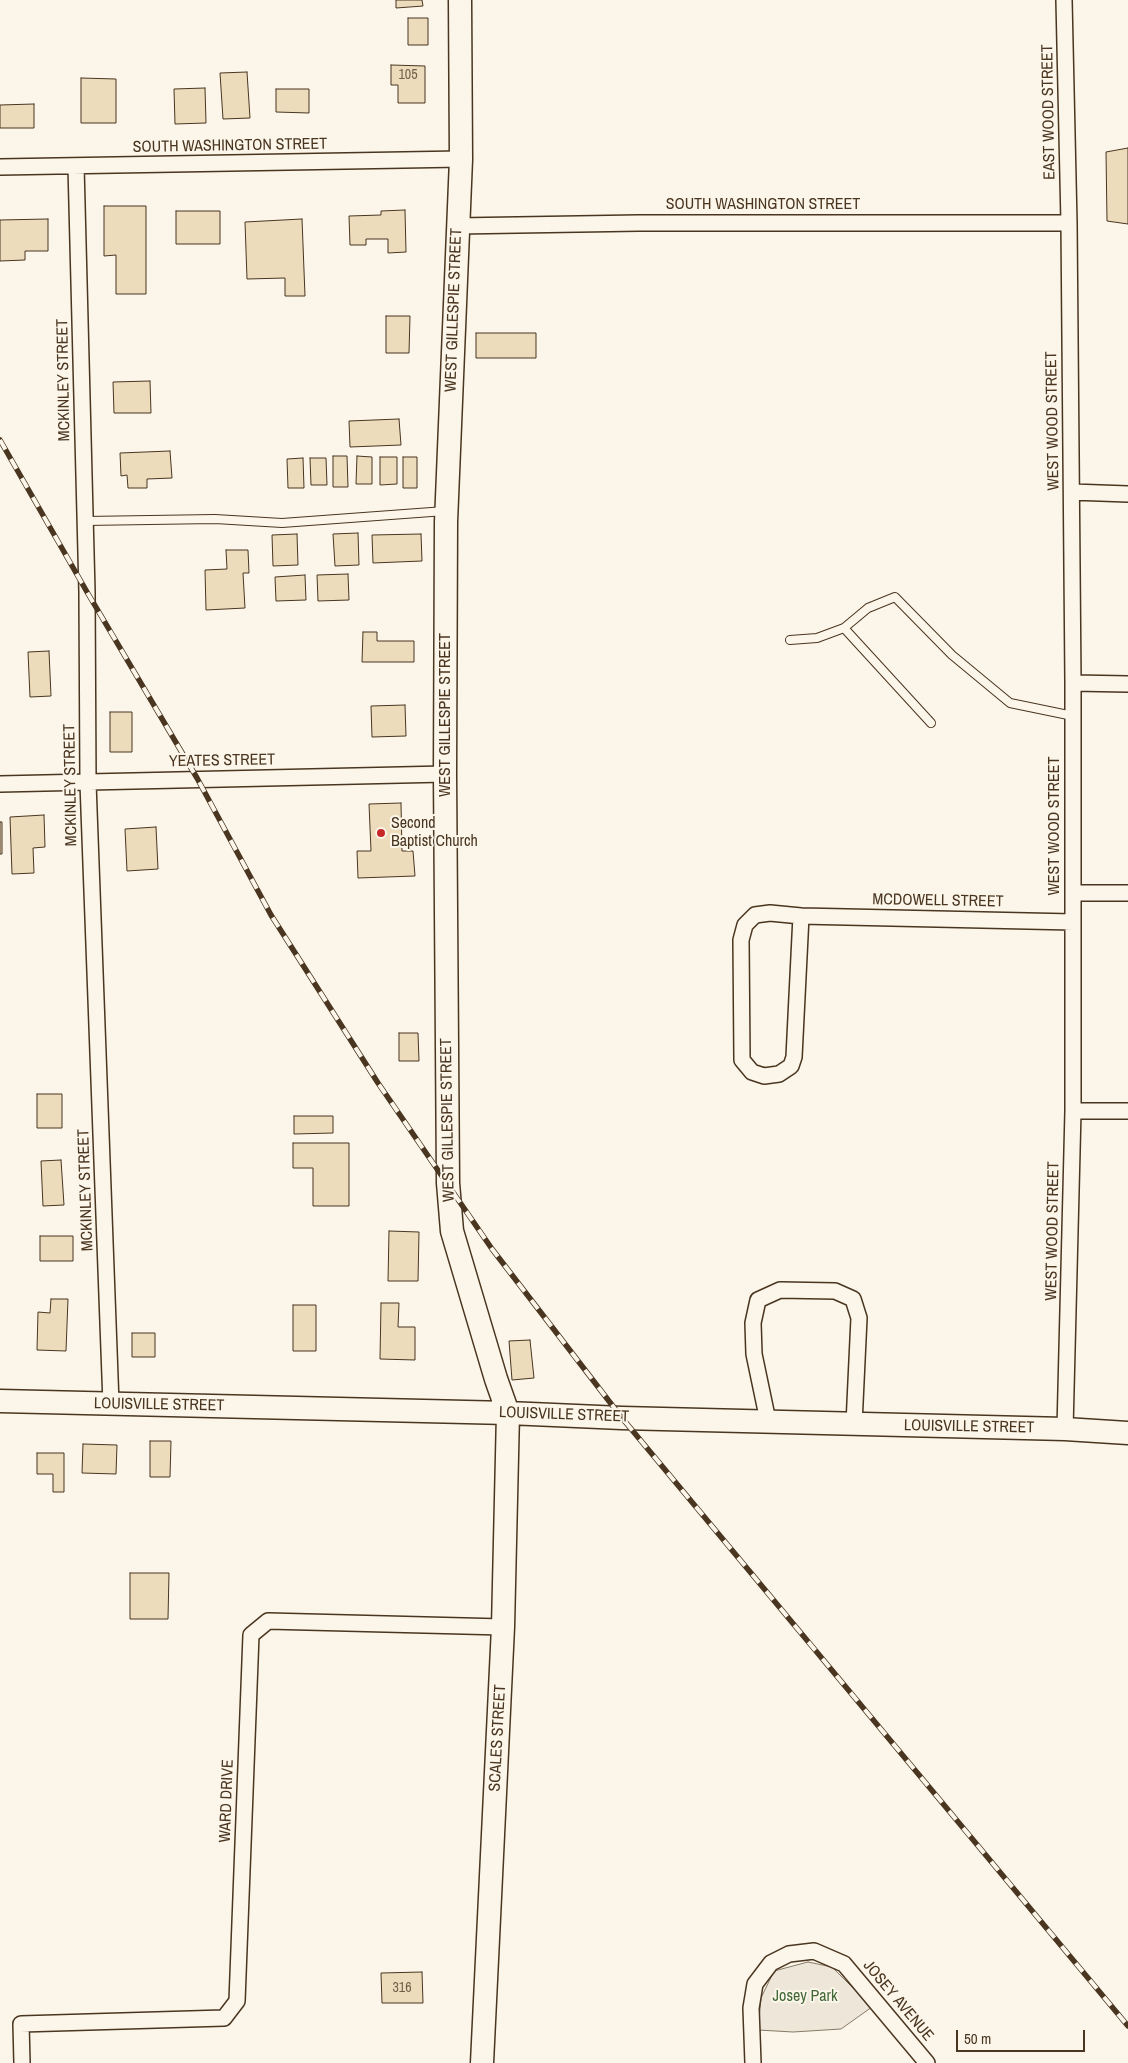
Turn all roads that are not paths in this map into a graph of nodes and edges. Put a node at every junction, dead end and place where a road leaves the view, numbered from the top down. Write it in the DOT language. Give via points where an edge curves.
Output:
graph roads {
  1 [pos="460,0"];
  2 [pos="1064,0"];
  3 [pos="461,159"];
  4 [pos="76,166"];
  5 [pos="0,167"];
  6 [pos="1069,223"];
  7 [pos="457,226"];
  8 [pos="1072,492"];
  9 [pos="1128,494"];
  10 [pos="447,511"];
  11 [pos="85,521"];
  12 [pos="844,628"];
  13 [pos="790,640"];
  14 [pos="1073,683"];
  15 [pos="1128,684"];
  16 [pos="1073,716"];
  17 [pos="931,723"];
  18 [pos="445,774"];
  19 [pos="88,783"];
  20 [pos="0,784"];
  21 [pos="1073,893"];
  22 [pos="1128,893"];
  23 [pos="801,916"];
  24 [pos="1073,922"];
  25 [pos="1073,1111"];
  26 [pos="1128,1111"];
  27 [pos="0,1401"];
  28 [pos="111,1404"];
  29 [pos="508,1413"];
  30 [pos="768,1422"];
  31 [pos="854,1424"];
  32 [pos="1065,1430"];
  33 [pos="1128,1433"];
  34 [pos="503,1627"];
  35 [pos="22,2063"];
  36 [pos="482,2063"];
  37 [pos="753,2063"];
  38 [pos="927,2063"];
  1 -- 3 [label="street, WEST GILLESPIE STREET"];
  2 -- 6 [label="street, EAST WOOD STREET"];
  3 -- 4 [label="street, SOUTH WASHINGTON STREET"];
  3 -- 7 [label="street, WEST GILLESPIE STREET"];
  4 -- 5 [label="street, SOUTH WASHINGTON STREET"];
  4 -- 11 [label="street, MCKINLEY STREET"];
  6 -- 7 [label="street, SOUTH WASHINGTON STREET"];
  6 -- 8 [label="street, WEST WOOD STREET"];
  7 -- 10 [label="street, WEST GILLESPIE STREET"];
  8 -- 9 [label="street"];
  8 -- 14 [label="street, WEST WOOD STREET"];
  10 -- 11 [label="lane" via="282,523 215,519"];
  10 -- 18 [label="street, WEST GILLESPIE STREET"];
  11 -- 19 [label="street, MCKINLEY STREET"];
  12 -- 13 [label="lane" via="817,638"];
  12 -- 16 [label="lane" via="868,608 895,596 952,655 1010,704"];
  12 -- 17 [label="lane"];
  14 -- 15 [label="street"];
  14 -- 16 [label="street, WEST WOOD STREET"];
  16 -- 21 [label="street, WEST WOOD STREET"];
  18 -- 19 [label="street, YEATES STREET"];
  18 -- 29 [label="street, WEST GILLESPIE STREET" via="448,1183 452,1231"];
  19 -- 20 [label="street, YEATES STREET"];
  19 -- 28 [label="street, MCKINLEY STREET"];
  21 -- 22 [label="street"];
  21 -- 24 [label="street, WEST WOOD STREET"];
  23 -- 23 [label="street, MCDOWELL STREET" via="755,915 745,925 741,940 742,1060 752,1072 764,1076 779,1074 791,1066 794,1057"];
  23 -- 24 [label="street, MCDOWELL STREET"];
  24 -- 25 [label="street, WEST WOOD STREET"];
  25 -- 26 [label="street"];
  25 -- 32 [label="street, WEST WOOD STREET"];
  27 -- 28 [label="street, LOUISVILLE STREET"];
  28 -- 29 [label="street, LOUISVILLE STREET"];
  29 -- 30 [label="street, LOUISVILLE STREET"];
  29 -- 34 [label="street, SCALES STREET"];
  30 -- 31 [label="street, LOUISVILLE STREET"];
  30 -- 31 [label="street" via="754,1354 753,1323 758,1300 780,1290 835,1291 853,1298 859,1318"];
  31 -- 32 [label="street, LOUISVILLE STREET"];
  32 -- 33 [label="street, LOUISVILLE STREET"];
  34 -- 35 [label="street, WARD DRIVE" via="268,1621 251,1635 237,2001 224,2018 21,2024"];
  34 -- 36 [label="street, SCALES STREET"];
  37 -- 38 [label="street, JOSEY AVENUE" via="751,2008 755,1984 771,1963 789,1954 814,1951 844,1964"];
}
